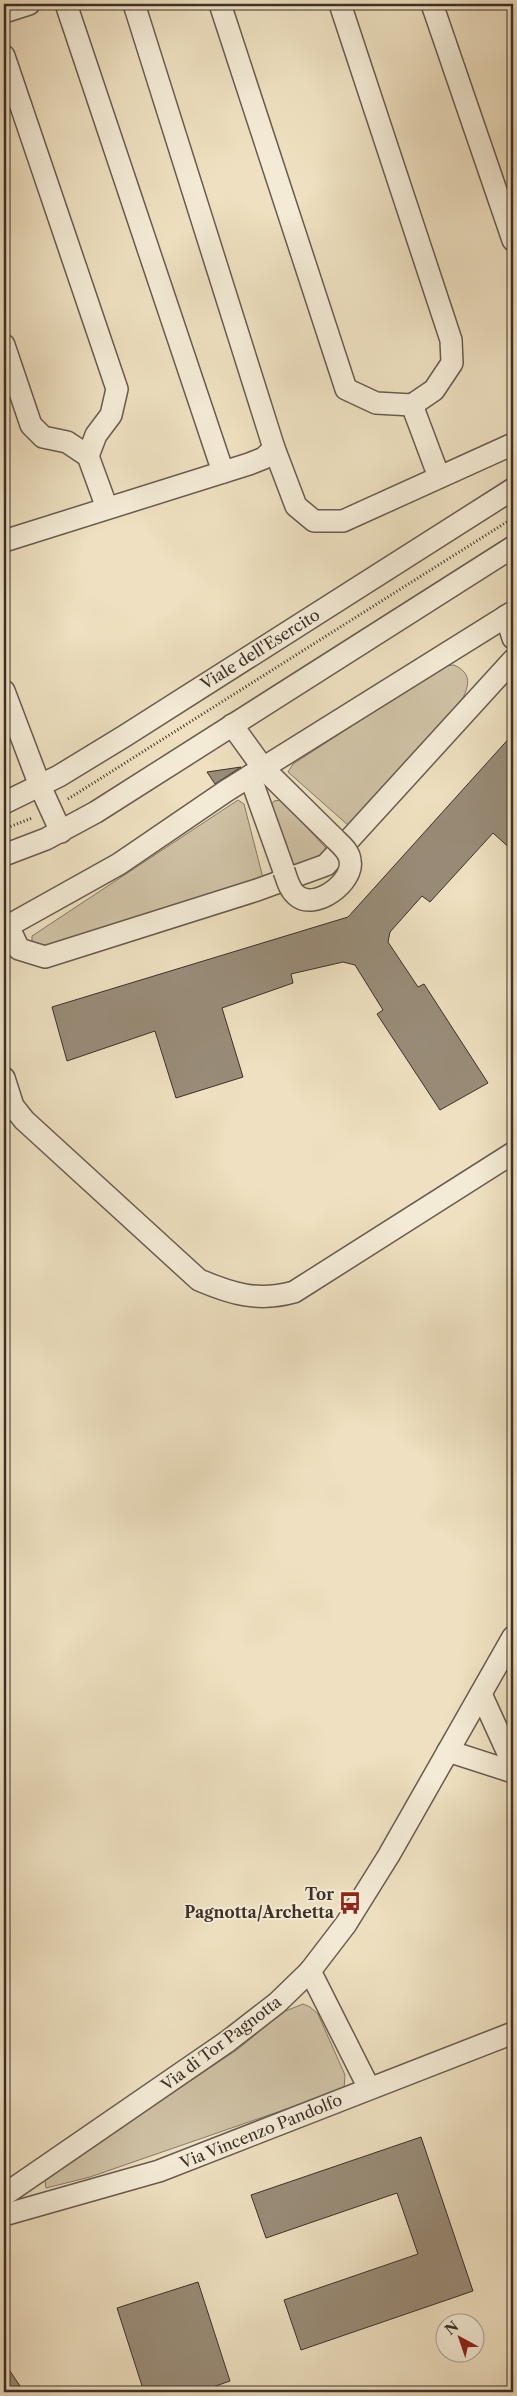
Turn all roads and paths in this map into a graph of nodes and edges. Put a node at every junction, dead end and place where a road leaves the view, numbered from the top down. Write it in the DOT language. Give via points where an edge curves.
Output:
graph roads {
  1 [pos="29,4"];
  2 [pos="66,4"];
  3 [pos="134,4"];
  4 [pos="220,4"];
  5 [pos="340,4"];
  6 [pos="432,4"];
  7 [pos="4,12"];
  8 [pos="4,56"];
  9 [pos="513,240"];
  10 [pos="4,345"];
  11 [pos="412,405"];
  12 [pos="513,444"];
  13 [pos="274,448"];
  14 [pos="88,456"];
  15 [pos="223,472"];
  16 [pos="439,477"];
  17 [pos="513,489"];
  18 [pos="107,508"];
  19 [pos="513,518"];
  20 [pos="4,540"];
  21 [pos="513,547"];
  22 [pos="510,614"];
  23 [pos="513,638"];
  24 [pos="513,660"];
  25 [pos="4,691"];
  26 [pos="232,725"];
  27 [pos="257,772"];
  28 [pos="40,786"];
  29 [pos="68,799"];
  30 [pos="4,803"];
  31 [pos="32,818"];
  32 [pos="4,829"];
  33 [pos="61,832"];
  34 [pos="4,855"];
  35 [pos="6,925"];
  36 [pos="4,1078"];
  37 [pos="513,1153"];
  38 [pos="513,1637"];
  39 [pos="480,1694"];
  40 [pos="448,1751"];
  41 [pos="513,1764"];
  42 [pos="513,1772"];
  43 [pos="310,1971"];
  44 [pos="513,2033"];
  45 [pos="370,2088"];
  46 [pos="4,2194"];
  47 [pos="4,2215"];
  1 -- 7 [label="street"];
  2 -- 15 [label="street"];
  3 -- 13 [label="street"];
  4 -- 11 [label="street" via="346,389 376,403"];
  5 -- 11 [label="street" via="452,340 452,363 434,390"];
  6 -- 9 [label="street"];
  8 -- 14 [label="street" via="117,389 111,415 96,435"];
  10 -- 14 [label="street" via="31,425 43,437 67,442"];
  11 -- 16 [label="street"];
  12 -- 16 [label="street"];
  13 -- 15 [label="street" via="258,461"];
  13 -- 16 [label="street" via="296,506 314,521 343,520"];
  14 -- 18 [label="street"];
  15 -- 18 [label="street"];
  17 -- 28 [label="street, Viale dell'Esercito" via="123,737"];
  18 -- 20 [label="street"];
  19 -- 29 [label="path, Viale dell'Esercito"];
  21 -- 26 [label="street"];
  22 -- 23 [label="street"];
  22 -- 27 [label="street"];
  24 -- 35 [label="street" via="326,865 46,957 19,948"];
  25 -- 28 [label="street"];
  26 -- 27 [label="street"];
  26 -- 33 [label="street"];
  27 -- 27 [label="street, bridge" via="290,887 304,900 317,900 336,889 350,869 349,854"];
  27 -- 35 [label="street" via="119,864"];
  28 -- 30 [label="street, Viale dell'Esercito"];
  28 -- 33 [label="street"];
  31 -- 32 [label="path"];
  33 -- 34 [label="street"];
  36 -- 37 [label="street" via="13,1106 24,1120 200,1280 228,1292 257,1297 276,1297 294,1292"];
  38 -- 39 [label="street, Via di Tor Pagnotta"];
  39 -- 40 [label="street, Via di Tor Pagnotta"];
  39 -- 41 [label="street"];
  40 -- 42 [label="street"];
  40 -- 43 [label="street, Via di Tor Pagnotta" via="351,1917"];
  43 -- 45 [label="street"];
  43 -- 46 [label="street, Via di Tor Pagnotta" via="277,2003 228,2041"];
  44 -- 45 [label="street, Via Vincenzo Pandolfo"];
  45 -- 47 [label="street, Via Vincenzo Pandolfo" via="159,2171"];
}
